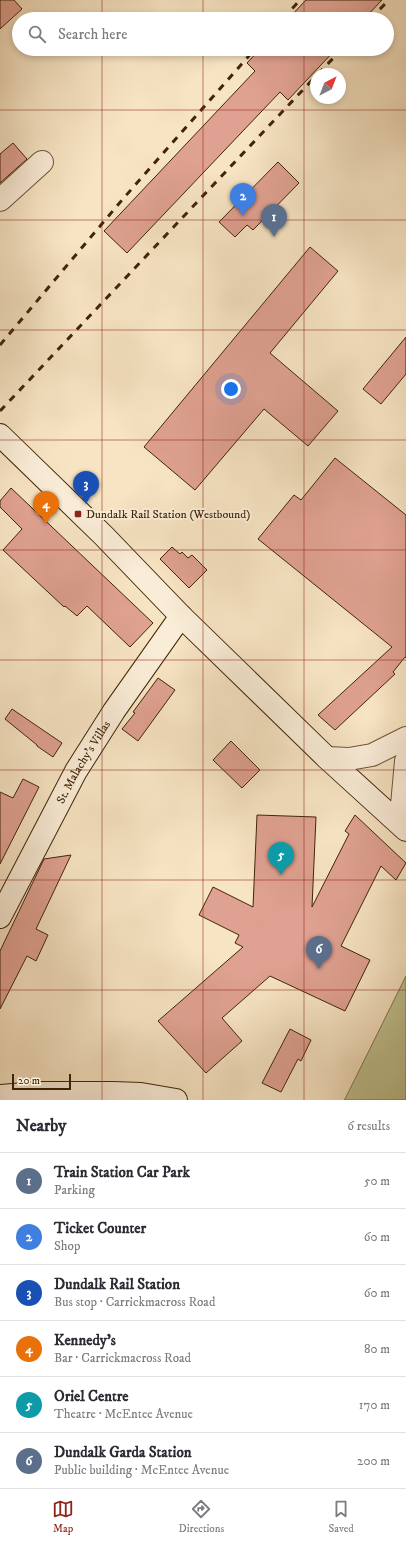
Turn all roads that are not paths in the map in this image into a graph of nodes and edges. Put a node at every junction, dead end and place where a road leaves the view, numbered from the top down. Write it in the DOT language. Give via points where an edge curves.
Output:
graph roads {
  1 [pos="42,162"];
  2 [pos="0,200"];
  3 [pos="0,435"];
  4 [pos="181,616"];
  5 [pos="406,738"];
  6 [pos="327,758"];
  7 [pos="406,761"];
  8 [pos="399,824"];
  9 [pos="0,917"];
  10 [pos="0,1096"];
  11 [pos="176,1100"];
  1 -- 2 [label="main road"];
  3 -- 4 [label="main road" via="108,540"];
  4 -- 6 [label="main road"];
  4 -- 9 [label="main road, St. Malachy's Villas" via="114,711 76,771"];
  5 -- 6 [label="main road" via="372,755 349,759"];
  6 -- 8 [label="main road"];
  7 -- 8 [label="main road"];
  10 -- 11 [label="main road" via="113,1093 141,1094"];
}
